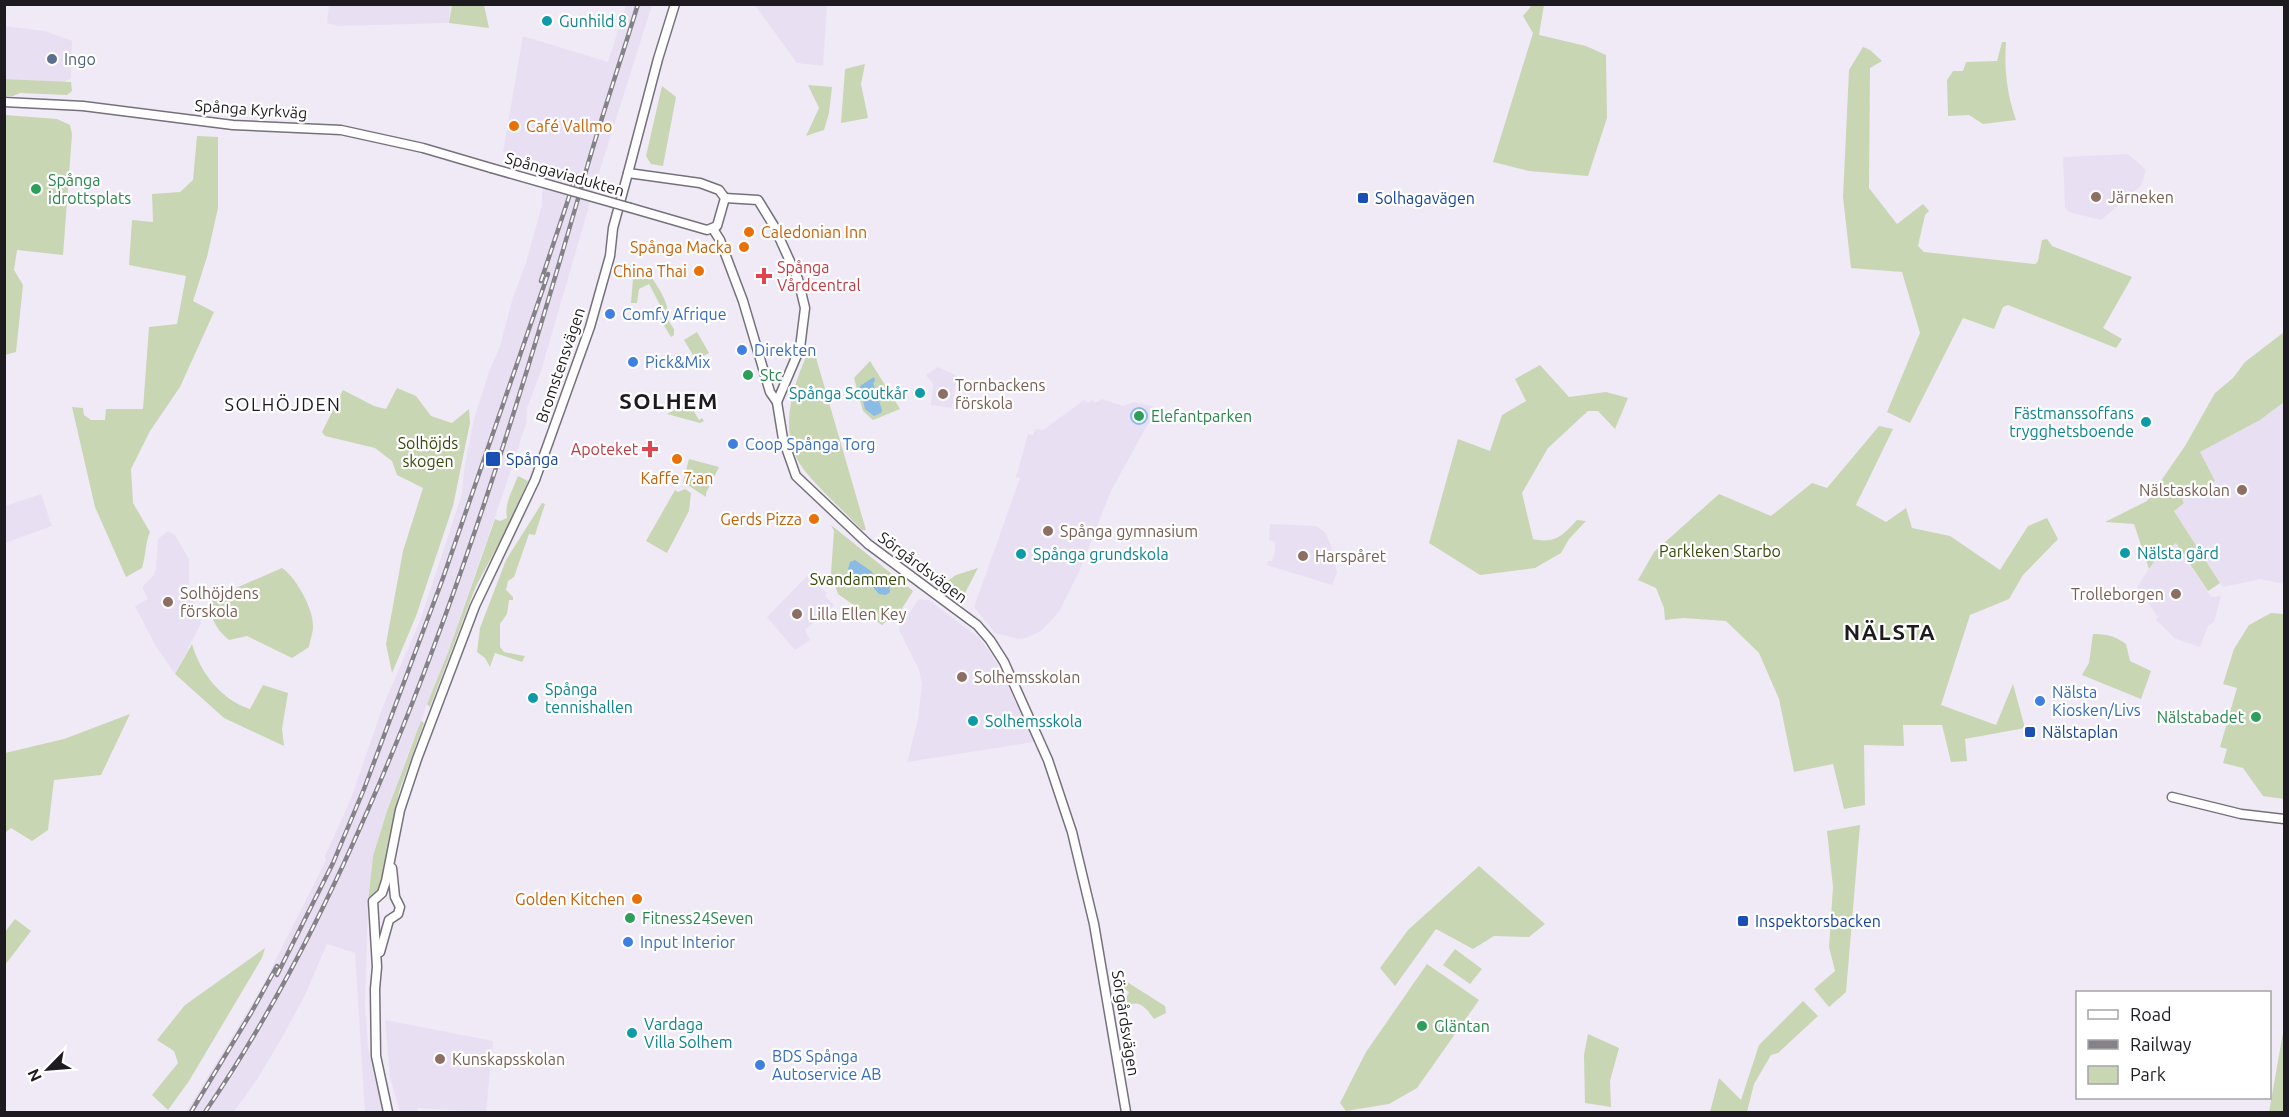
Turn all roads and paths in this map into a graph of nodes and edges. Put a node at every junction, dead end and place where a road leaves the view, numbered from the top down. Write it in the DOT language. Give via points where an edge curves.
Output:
graph roads {
  1 [pos="675,4"];
  2 [pos="4,102"];
  3 [pos="491,168"];
  4 [pos="628,173"];
  5 [pos="725,198"];
  6 [pos="713,230"];
  7 [pos="777,402"];
  8 [pos="2172,797"];
  9 [pos="2284,819"];
  10 [pos="391,859"];
  11 [pos="382,893"];
  12 [pos="395,897"];
  13 [pos="374,914"];
  14 [pos="389,920"];
  15 [pos="376,967"];
  16 [pos="388,1113"];
  17 [pos="1126,1113"];
  1 -- 4 [label="street, Bromstensvägen"];
  2 -- 3 [label="street, Spånga Kyrkväg" via="83,106 234,125 341,130"];
  3 -- 6 [label="street, Spångaviadukten, bridge"];
  4 -- 5 [label="street" via="712,186"];
  4 -- 10 [label="street, Bromstensvägen" via="590,327 556,426 450,668 406,789"];
  5 -- 6 [label="street" via="721,220"];
  5 -- 7 [label="street" via="758,200 774,226 800,287 805,308 803,332"];
  6 -- 7 [label="street, Sörgårdsvägen" via="743,301 770,392"];
  7 -- 17 [label="street, Sörgårdsvägen" via="783,439 796,476 868,544 976,625 1004,662 1048,760 1072,832 1094,924"];
  8 -- 9 [label="street" via="2241,814"];
  10 -- 11 [label="street, Bromstensvägen"];
  10 -- 12 [label="street, Bromstensvägen"];
  11 -- 12 [label="street"];
  11 -- 13 [label="street, Bromstensvägen" via="373,901"];
  12 -- 14 [label="street, Bromstensvägen" via="400,907"];
  13 -- 14 [label="street"];
  13 -- 15 [label="street, Bromstensvägen"];
  14 -- 15 [label="street, Bromstensvägen"];
  15 -- 16 [label="street, Bromstensvägen" via="376,1056"];
}
